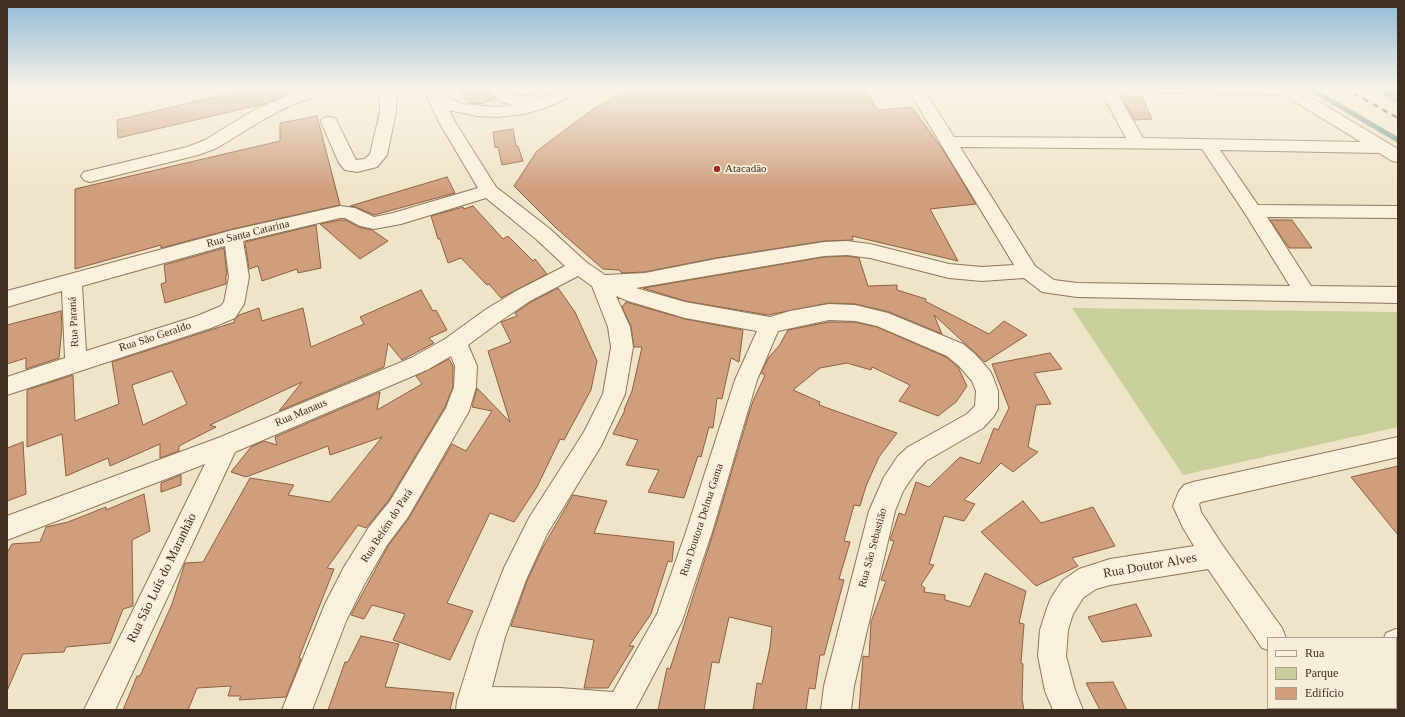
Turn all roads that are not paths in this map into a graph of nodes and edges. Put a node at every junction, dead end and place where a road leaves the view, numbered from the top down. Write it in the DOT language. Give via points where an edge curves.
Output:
graph roads {
  1 [pos="248,121"];
  2 [pos="386,121"];
  3 [pos="447,121"];
  4 [pos="479,121"];
  5 [pos="935,121"];
  6 [pos="1125,121"];
  7 [pos="1339,121"];
  8 [pos="329,122"];
  9 [pos="947,142"];
  10 [pos="459,143"];
  11 [pos="1137,143"];
  12 [pos="1207,144"];
  13 [pos="1383,148"];
  14 [pos="1398,157"];
  15 [pos="90,176"];
  16 [pos="489,192"];
  17 [pos="1253,211"];
  18 [pos="1398,212"];
  19 [pos="233,237"];
  20 [pos="579,267"];
  21 [pos="1028,271"];
  22 [pos="72,282"];
  23 [pos="603,282"];
  24 [pos="1305,293"];
  25 [pos="1398,295"];
  26 [pos="7,299"];
  27 [pos="770,325"];
  28 [pos="453,345"];
  29 [pos="76,363"];
  30 [pos="7,386"];
  31 [pos="226,446"];
  32 [pos="1398,447"];
  33 [pos="7,528"];
  34 [pos="1214,555"];
  35 [pos="1271,637"];
  36 [pos="471,705"];
  37 [pos="619,709"];
  38 [pos="99,710"];
  39 [pos="297,710"];
  40 [pos="836,710"];
  41 [pos="1068,710"];
  1 -- 15 [label="street" via="211,144 192,151"];
  2 -- 8 [label="street" via="378,155 371,163 357,166 348,163"];
  3 -- 10 [label="street"];
  4 -- 10 [label="street" via="469,127"];
  5 -- 9 [label="street"];
  6 -- 11 [label="street"];
  7 -- 13 [label="street"];
  9 -- 11 [label="street"];
  9 -- 21 [label="street"];
  10 -- 16 [label="street"];
  11 -- 12 [label="street"];
  12 -- 13 [label="street"];
  12 -- 17 [label="street"];
  13 -- 14 [label="street"];
  16 -- 19 [label="street, Rua Santa Catarina" via="384,221 370,222 345,211"];
  16 -- 20 [label="street" via="543,234"];
  17 -- 18 [label="street"];
  17 -- 24 [label="street"];
  19 -- 22 [label="street, Rua Santa Catarina"];
  19 -- 29 [label="street, Rua São Geraldo" via="239,277 234,304 228,312"];
  20 -- 23 [label="street"];
  20 -- 28 [label="street, Rua Manaus" via="523,296"];
  21 -- 23 [label="street" via="982,274 949,271 870,251 847,248 809,251 645,280"];
  21 -- 24 [label="street" via="1049,287 1077,290"];
  22 -- 26 [label="street, Rua Santa Catarina"];
  22 -- 29 [label="street, Rua Paraná"];
  23 -- 27 [label="street" via="635,296 685,310"];
  23 -- 36 [label="street" via="619,327 621,341 614,394 593,438 538,526 514,577 491,637"];
  24 -- 25 [label="street"];
  27 -- 37 [label="street, Rua Doutora Delma Gama" via="746,380 699,532 668,621"];
  27 -- 40 [label="street, Rua São Sebastião" via="829,312 855,313 881,319 955,350 982,377 987,391 986,409 975,421 917,454 907,464 894,486 880,518 839,686"];
  28 -- 31 [label="street, Rua Manaus" via="406,369"];
  28 -- 39 [label="street, Rua Belém do Pará" via="460,352 466,366 465,387 457,411 399,509 378,536 354,576 335,614"];
  29 -- 30 [label="street, Rua São Geraldo"];
  31 -- 33 [label="street, Rua Manaus"];
  31 -- 38 [label="street, Rua São Luís do Maranhão"];
  32 -- 34 [label="street" via="1193,493 1186,506"];
  34 -- 35 [label="street"];
  34 -- 41 [label="street, Rua Doutor Alves" via="1110,572 1089,578 1073,589 1061,608 1054,630 1052,656 1060,691"];
  36 -- 37 [label="street, Rua Doutora Delma Gama" via="560,703"];
}
